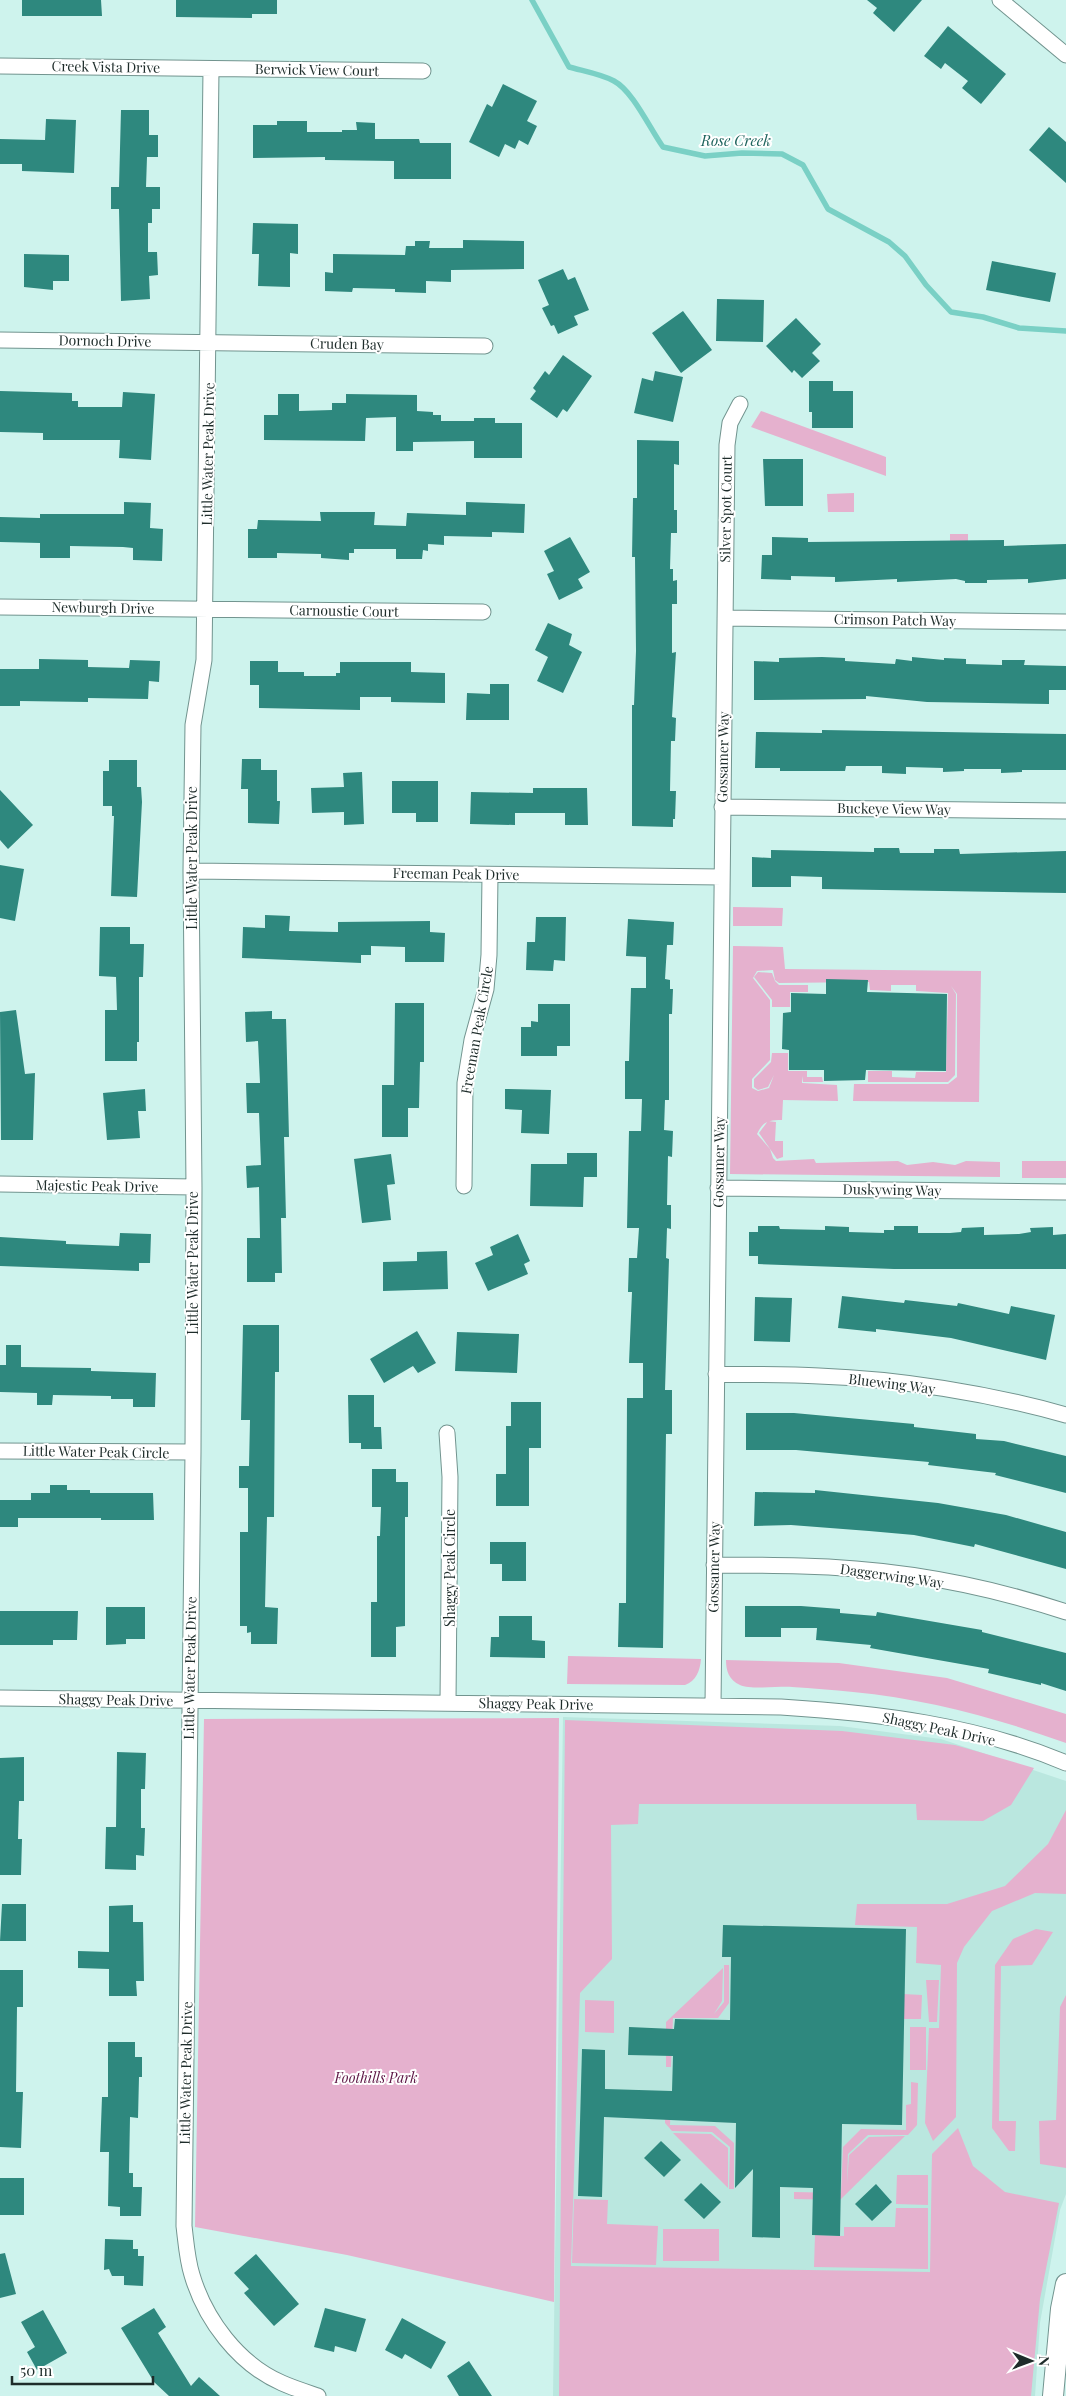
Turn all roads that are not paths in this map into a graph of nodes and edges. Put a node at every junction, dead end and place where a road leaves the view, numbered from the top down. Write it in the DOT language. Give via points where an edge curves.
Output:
graph roads {
  1 [pos="1000,0"];
  2 [pos="1066,56"];
  3 [pos="0,66"];
  4 [pos="211,69"];
  5 [pos="422,71"];
  6 [pos="0,340"];
  7 [pos="209,342"];
  8 [pos="485,346"];
  9 [pos="740,404"];
  10 [pos="0,607"];
  11 [pos="205,609"];
  12 [pos="483,612"];
  13 [pos="725,618"];
  14 [pos="1066,622"];
  15 [pos="722,807"];
  16 [pos="1066,811"];
  17 [pos="191,872"];
  18 [pos="490,875"];
  19 [pos="722,877"];
  20 [pos="0,1184"];
  21 [pos="194,1186"];
  22 [pos="464,1186"];
  23 [pos="718,1188"];
  24 [pos="1066,1192"];
  25 [pos="716,1374"];
  26 [pos="1066,1415"];
  27 [pos="447,1433"];
  28 [pos="0,1451"];
  29 [pos="193,1452"];
  30 [pos="714,1565"];
  31 [pos="1066,1612"];
  32 [pos="0,1698"];
  33 [pos="190,1700"];
  34 [pos="448,1703"];
  35 [pos="713,1706"];
  36 [pos="1066,1763"];
  37 [pos="1066,2284"];
  38 [pos="318,2396"];
  39 [pos="1053,2396"];
  1 -- 2 [label="street"];
  3 -- 4 [label="street, Creek Vista Drive"];
  4 -- 5 [label="street, Berwick View Court"];
  4 -- 7 [label="street, Little Water Peak Drive"];
  6 -- 7 [label="street, Dornoch Drive"];
  7 -- 8 [label="street, Cruden Bay"];
  7 -- 11 [label="street, Little Water Peak Drive"];
  9 -- 13 [label="street, Silver Spot Court" via="730,422 726,445"];
  10 -- 11 [label="street, Newburgh Drive"];
  11 -- 12 [label="street, Carnoustie Court"];
  11 -- 17 [label="street, Little Water Peak Drive" via="204,660 193,725"];
  13 -- 14 [label="street, Crimson Patch Way"];
  13 -- 15 [label="street, Gossamer Way"];
  15 -- 16 [label="street, Buckeye View Way"];
  15 -- 19 [label="street, Gossamer Way"];
  17 -- 18 [label="street, Freeman Peak Drive"];
  17 -- 21 [label="street, Little Water Peak Drive"];
  18 -- 19 [label="street, Freeman Peak Drive"];
  18 -- 22 [label="street, Freeman Peak Circle" via="486,989 472,1040 465,1083"];
  19 -- 23 [label="street, Gossamer Way"];
  20 -- 21 [label="street, Majestic Peak Drive"];
  21 -- 29 [label="street, Little Water Peak Drive"];
  23 -- 24 [label="street, Duskywing Way"];
  23 -- 25 [label="street, Gossamer Way"];
  25 -- 26 [label="street, Bluewing Way" via="819,1376 876,1381 994,1399"];
  25 -- 30 [label="street, Gossamer Way"];
  27 -- 34 [label="street, Shaggy Peak Circle" via="450,1476"];
  28 -- 29 [label="street, Little Water Peak Circle"];
  29 -- 33 [label="street, Little Water Peak Drive"];
  30 -- 31 [label="street, Daggerwing Way" via="802,1566 880,1572 969,1587"];
  30 -- 35 [label="street, Gossamer Way"];
  32 -- 33 [label="street, Shaggy Peak Drive"];
  33 -- 34 [label="street, Shaggy Peak Drive"];
  33 -- 38 [label="street, Little Water Peak Drive" via="184,2226 187,2250 198,2293 226,2340 266,2374"];
  34 -- 35 [label="street, Shaggy Peak Drive"];
  35 -- 36 [label="street, Shaggy Peak Drive" via="826,1710 889,1717 964,1732"];
  37 -- 39 [label="street"];
}
